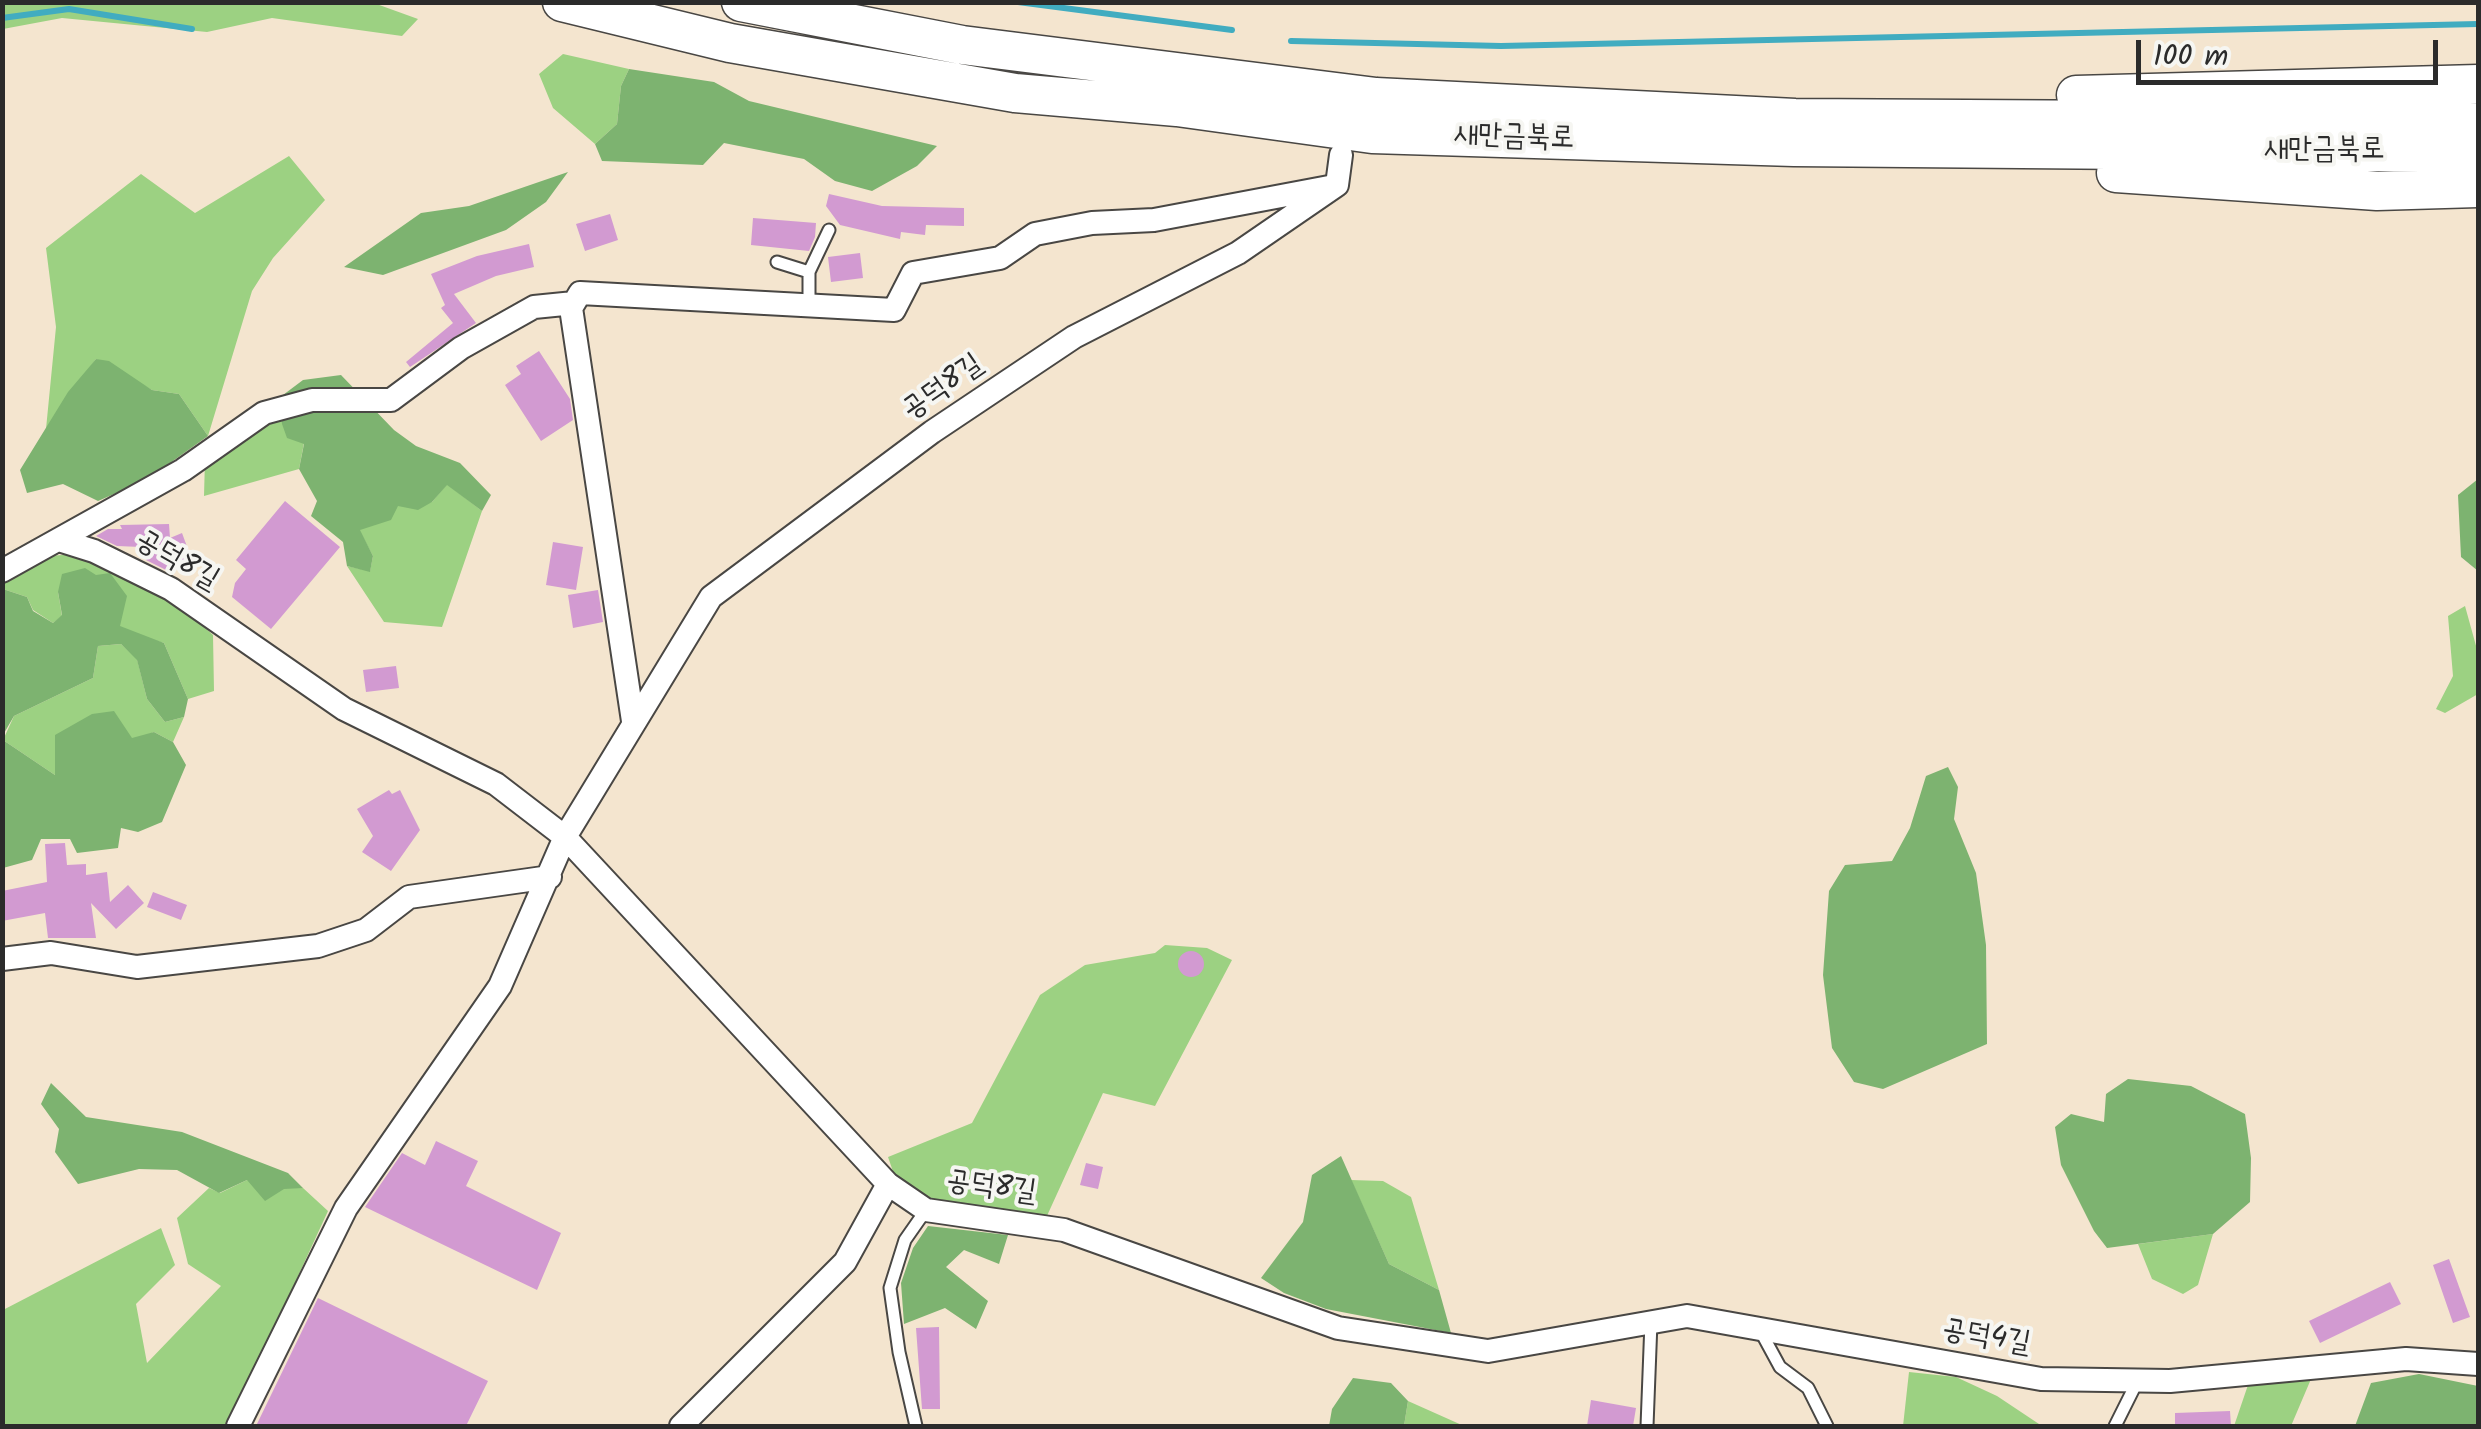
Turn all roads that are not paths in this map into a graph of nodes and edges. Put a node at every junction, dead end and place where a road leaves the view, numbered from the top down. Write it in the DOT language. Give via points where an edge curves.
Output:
graph roads {
  1 [pos="562,2"];
  2 [pos="745,3"];
  3 [pos="2478,84"];
  4 [pos="2478,122"];
  5 [pos="1795,132"];
  6 [pos="2478,153"];
  7 [pos="1340,155"];
  8 [pos="1337,186"];
  9 [pos="2478,188"];
  10 [pos="829,230"];
  11 [pos="777,262"];
  12 [pos="809,272"];
  13 [pos="574,303"];
  14 [pos="809,308"];
  15 [pos="59,540"];
  16 [pos="2,571"];
  17 [pos="633,720"];
  18 [pos="565,838"];
  19 [pos="550,877"];
  20 [pos="2,959"];
  21 [pos="888,1184"];
  22 [pos="926,1210"];
  23 [pos="1651,1322"];
  24 [pos="1759,1328"];
  25 [pos="1488,1352"];
  26 [pos="2478,1364"];
  27 [pos="2138,1380"];
  28 [pos="238,1426"];
  29 [pos="681,1426"];
  30 [pos="916,1426"];
  31 [pos="1647,1426"];
  32 [pos="1827,1426"];
  33 [pos="2115,1426"];
  1 -- 5 [label="highway, 새만금북로" via="730,43 1015,93 1177,106 1372,134"];
  2 -- 5 [label="highway, 새만금북로" via="962,45 1376,98"];
  3 -- 5 [label="highway" via="2066,96"];
  4 -- 5 [label="highway, 새만금북로"];
  5 -- 6 [label="highway, 새만금북로"];
  5 -- 9 [label="highway" via="2377,191"];
  7 -- 8 [label="street"];
  8 -- 14 [label="street" via="1035,234 1000,258 913,274 894,310"];
  8 -- 17 [label="street, 공덕8길" via="1238,253 1074,336 711,597"];
  10 -- 12 [label="lane"];
  11 -- 12 [label="lane"];
  12 -- 14 [label="lane"];
  13 -- 14 [label="street" via="580,293"];
  13 -- 15 [label="street" via="534,307 461,348 392,400 312,400 264,413 183,470"];
  13 -- 17 [label="street"];
  15 -- 16 [label="street"];
  15 -- 18 [label="street, 공덕8길" via="171,589 344,709 496,784"];
  17 -- 18 [label="street, 공덕8길"];
  18 -- 19 [label="street, 공덕8길"];
  18 -- 21 [label="street, 공덕8길"];
  19 -- 20 [label="street" via="409,897 366,930 318,946 137,967 51,953"];
  19 -- 28 [label="street, 공덕8길" via="500,986 346,1208"];
  21 -- 22 [label="street, 공덕8길"];
  21 -- 29 [label="street" via="845,1262"];
  22 -- 25 [label="street, 공덕8길" via="1064,1230 1338,1328"];
  22 -- 30 [label="lane" via="905,1240 890,1288"];
  23 -- 24 [label="street, 공덕4길" via="1687,1316"];
  23 -- 25 [label="street, 공덕4길"];
  23 -- 31 [label="lane"];
  24 -- 27 [label="street, 공덕4길" via="2041,1379"];
  24 -- 32 [label="lane" via="1780,1367 1808,1388"];
  26 -- 27 [label="street, 공덕4길" via="2406,1360"];
  27 -- 33 [label="lane"];
}
